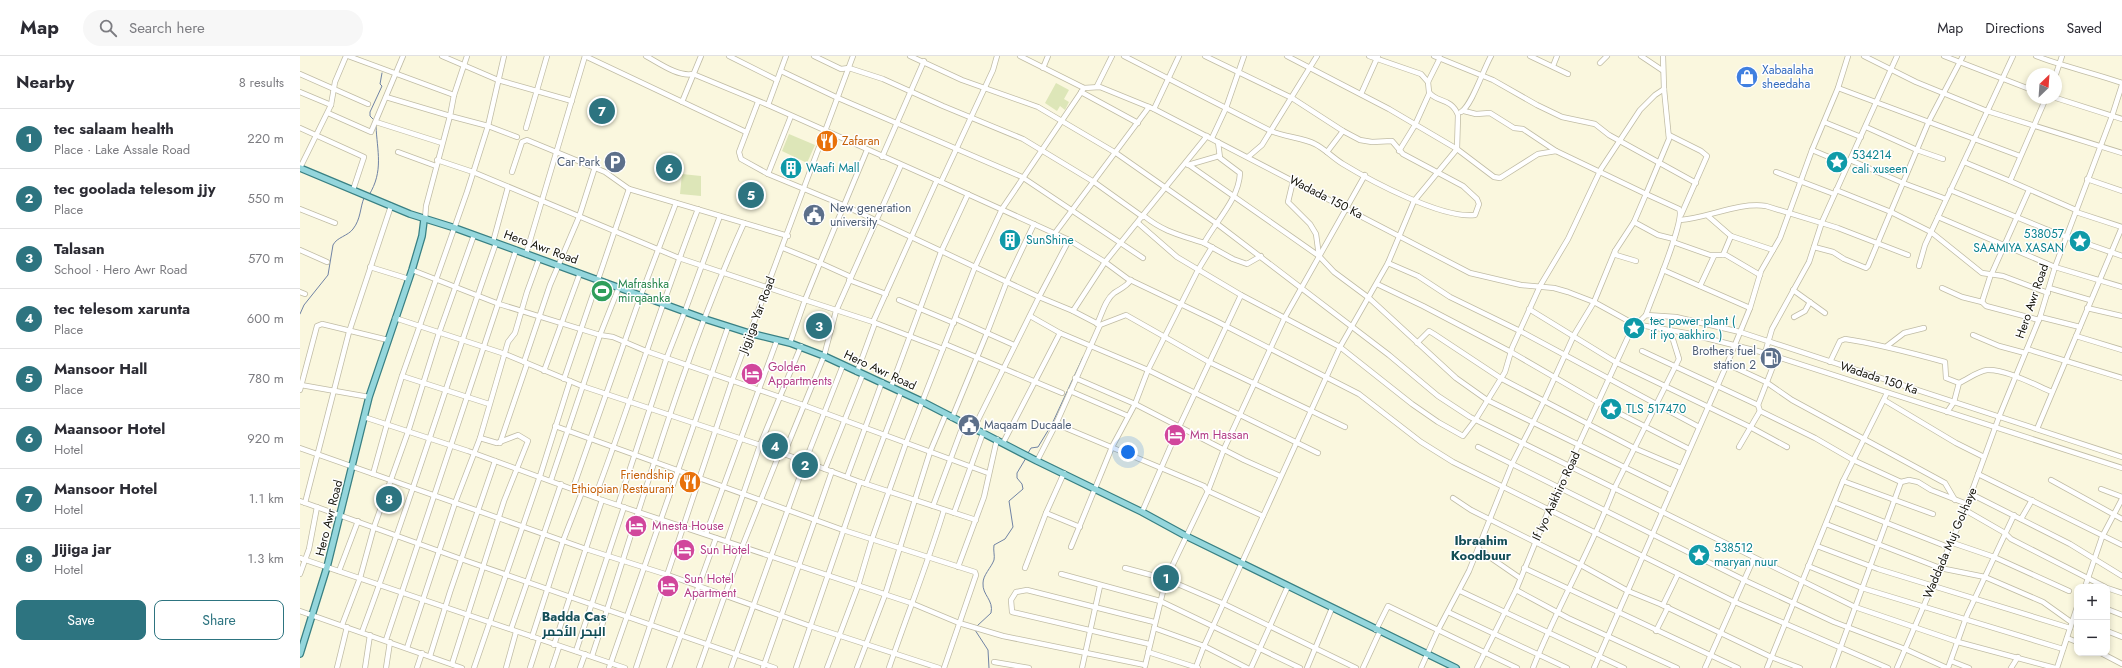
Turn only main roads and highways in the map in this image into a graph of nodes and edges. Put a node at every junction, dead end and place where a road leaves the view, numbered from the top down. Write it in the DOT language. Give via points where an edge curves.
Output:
graph roads {
  1 [pos="300,168"];
  2 [pos="425,220"];
  3 [pos="300,654"];
  4 [pos="1456,668"];
  1 -- 2 [label="main road"];
  2 -- 3 [label="main road, Hero Awr Road" via="412,270 369,397 341,516"];
  2 -- 4 [label="main road, Hero Awr Road" via="455,228 728,327 801,346 921,400 1186,536"];
}
